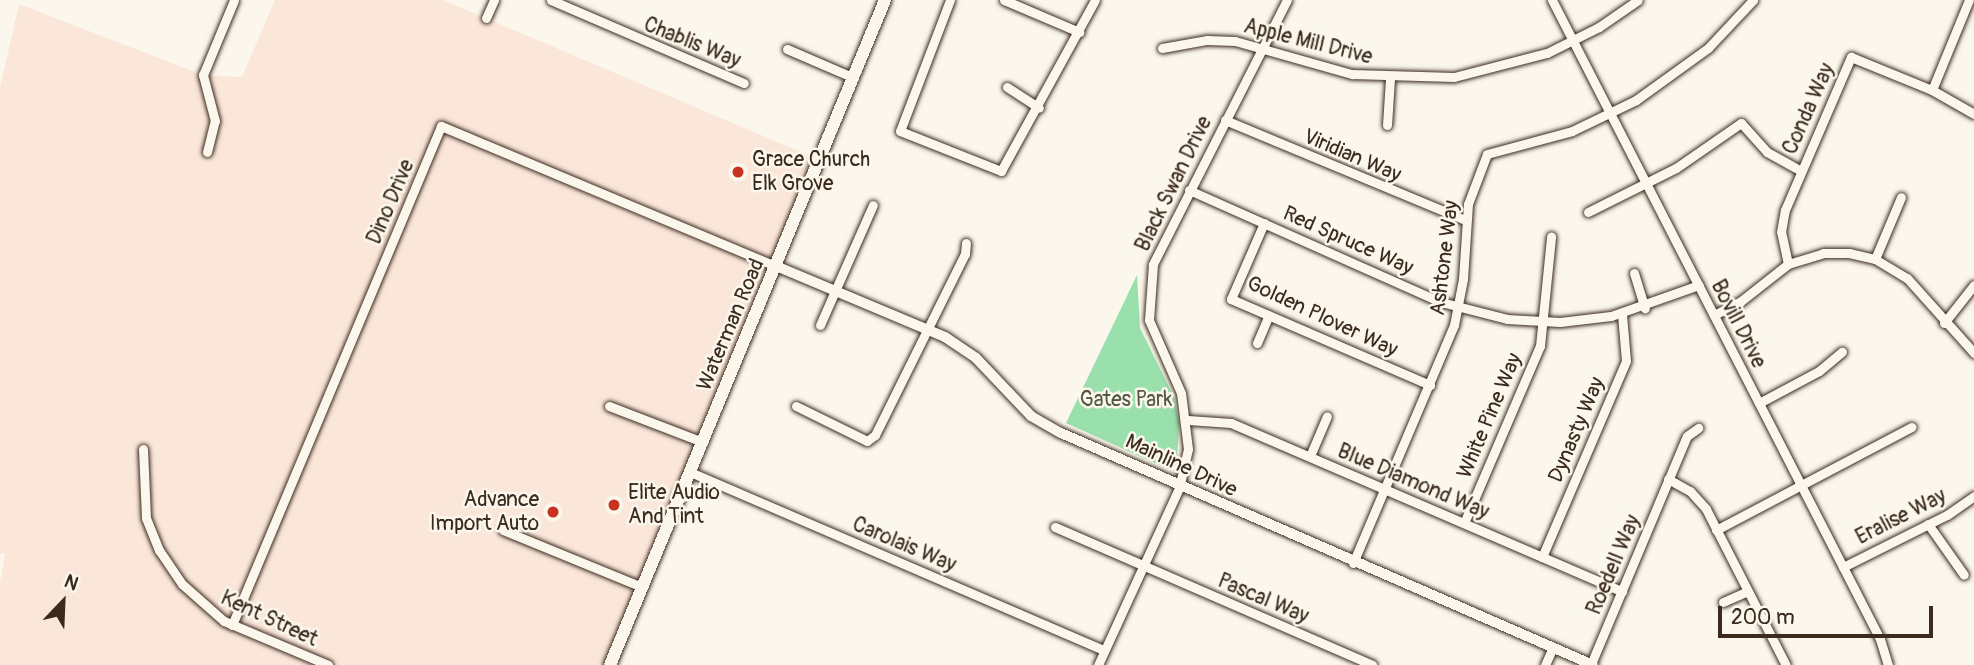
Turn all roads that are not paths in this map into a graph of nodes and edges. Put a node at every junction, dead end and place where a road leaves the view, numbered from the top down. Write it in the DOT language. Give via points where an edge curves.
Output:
graph roads {
  1 [pos="234,0"];
  2 [pos="494,0"];
  3 [pos="885,0"];
  4 [pos="950,0"];
  5 [pos="1004,0"];
  6 [pos="1094,0"];
  7 [pos="1287,0"];
  8 [pos="1552,0"];
  9 [pos="1638,0"];
  10 [pos="1957,0"];
  11 [pos="550,2"];
  12 [pos="1749,2"];
  13 [pos="1971,3"];
  14 [pos="486,19"];
  15 [pos="1079,32"];
  16 [pos="1573,41"];
  17 [pos="1263,47"];
  18 [pos="1162,48"];
  19 [pos="787,49"];
  20 [pos="853,78"];
  21 [pos="1390,79"];
  22 [pos="744,83"];
  23 [pos="1007,87"];
  24 [pos="1932,90"];
  25 [pos="1039,108"];
  26 [pos="1611,114"];
  27 [pos="1974,114"];
  28 [pos="1225,120"];
  29 [pos="1387,125"];
  30 [pos="207,152"];
  31 [pos="1801,171"];
  32 [pos="1647,184"];
  33 [pos="1189,190"];
  34 [pos="1901,197"];
  35 [pos="873,205"];
  36 [pos="1588,212"];
  37 [pos="1465,220"];
  38 [pos="1264,223"];
  39 [pos="1551,237"];
  40 [pos="965,243"];
  41 [pos="1875,259"];
  42 [pos="1788,264"];
  43 [pos="776,266"];
  44 [pos="1633,272"];
  45 [pos="1699,285"];
  46 [pos="1974,285"];
  47 [pos="834,290"];
  48 [pos="1645,307"];
  49 [pos="1459,308"];
  50 [pos="1622,314"];
  51 [pos="1269,315"];
  52 [pos="1714,315"];
  53 [pos="1544,322"];
  54 [pos="1944,323"];
  55 [pos="820,325"];
  56 [pos="929,329"];
  57 [pos="1257,343"];
  58 [pos="1842,352"];
  59 [pos="1974,353"];
  60 [pos="1430,385"];
  61 [pos="1759,402"];
  62 [pos="609,406"];
  63 [pos="796,406"];
  64 [pos="1327,416"];
  65 [pos="1188,420"];
  66 [pos="1911,427"];
  67 [pos="1698,428"];
  68 [pos="703,442"];
  69 [pos="143,449"];
  70 [pos="1310,456"];
  71 [pos="690,472"];
  72 [pos="1668,479"];
  73 [pos="1801,485"];
  74 [pos="1179,488"];
  75 [pos="1385,489"];
  76 [pos="1974,496"];
  77 [pos="1464,523"];
  78 [pos="1928,524"];
  79 [pos="1055,527"];
  80 [pos="503,530"];
  81 [pos="1716,530"];
  82 [pos="1542,557"];
  83 [pos="1353,563"];
  84 [pos="1140,565"];
  85 [pos="1843,566"];
  86 [pos="1964,575"];
  87 [pos="642,587"];
  88 [pos="1622,591"];
  89 [pos="1748,591"];
  90 [pos="1723,602"];
  91 [pos="232,625"];
  92 [pos="1552,649"];
  93 [pos="1104,650"];
  94 [pos="328,665"];
  95 [pos="610,665"];
  96 [pos="1098,665"];
  97 [pos="1372,665"];
  98 [pos="1545,665"];
  99 [pos="1592,665"];
  100 [pos="1786,665"];
  101 [pos="1888,665"];
  1 -- 30 [label="street" via="203,75 215,121"];
  2 -- 14 [label="street"];
  3 -- 20 [label="main road, Waterman Road"];
  4 -- 25 [label="street" via="900,131 1001,171"];
  5 -- 15 [label="street"];
  6 -- 15 [label="street"];
  7 -- 17 [label="street, Black Swan Drive"];
  8 -- 16 [label="street, Bovill Drive"];
  9 -- 16 [label="street, Apple Mill Drive"];
  10 -- 13 [label="street"];
  11 -- 22 [label="street, Chablis Way"];
  12 -- 26 [label="street" via="1685,67"];
  13 -- 24 [label="street"];
  15 -- 25 [label="street"];
  16 -- 21 [label="street, Apple Mill Drive" via="1520,63 1473,74"];
  16 -- 26 [label="street, Bovill Drive"];
  17 -- 18 [label="street, Apple Mill Drive" via="1224,40"];
  17 -- 21 [label="street, Apple Mill Drive" via="1314,66"];
  17 -- 28 [label="street, Black Swan Drive"];
  19 -- 20 [label="street"];
  20 -- 43 [label="main road, Waterman Road"];
  21 -- 29 [label="street"];
  23 -- 25 [label="street"];
  24 -- 27 [label="street, Conda Way"];
  24 -- 31 [label="street, Conda Way" via="1851,57"];
  26 -- 32 [label="street, Bovill Drive"];
  26 -- 37 [label="street, Ashtone Way" via="1552,138 1487,154"];
  28 -- 33 [label="street, Black Swan Drive"];
  28 -- 37 [label="street, Viridian Way"];
  31 -- 32 [label="street" via="1767,152 1741,123"];
  31 -- 42 [label="street, Conda Way" via="1782,220"];
  32 -- 36 [label="street"];
  32 -- 45 [label="street, Bovill Drive"];
  33 -- 38 [label="street, Red Spruce Way"];
  33 -- 65 [label="street, Black Swan Drive" via="1156,257 1147,296 1155,341 1181,393"];
  34 -- 41 [label="street"];
  35 -- 47 [label="street"];
  37 -- 49 [label="street, Ashtone Way"];
  38 -- 49 [label="street, Red Spruce Way"];
  38 -- 51 [label="street, Golden Plover Way" via="1231,299"];
  39 -- 53 [label="street, White Pine Way"];
  40 -- 56 [label="street" via="965,254"];
  41 -- 42 [label="street" via="1836,252"];
  41 -- 54 [label="street" via="1907,278"];
  42 -- 52 [label="street" via="1741,301"];
  43 -- 47 [label="street, Mainline Drive"];
  43 -- 68 [label="main road, Waterman Road"];
  43 -- 91 [label="street, Dino Drive" via="441,126"];
  44 -- 48 [label="street"];
  45 -- 48 [label="street, Red Spruce Way"];
  45 -- 52 [label="street, Bovill Drive"];
  46 -- 54 [label="street"];
  47 -- 55 [label="street"];
  47 -- 56 [label="street, Mainline Drive"];
  48 -- 50 [label="street, Red Spruce Way"];
  49 -- 53 [label="street, Red Spruce Way"];
  49 -- 60 [label="street, Ashtone Way"];
  50 -- 53 [label="street, Red Spruce Way"];
  50 -- 82 [label="street, Dynasty Way" via="1626,361"];
  51 -- 57 [label="street"];
  51 -- 60 [label="street, Golden Plover Way"];
  52 -- 61 [label="street, Bovill Drive"];
  53 -- 77 [label="street, White Pine Way" via="1540,346"];
  54 -- 59 [label="street"];
  56 -- 63 [label="street" via="875,435 867,441"];
  56 -- 74 [label="street, Mainline Drive" via="975,358 1045,425"];
  58 -- 61 [label="street" via="1819,371"];
  60 -- 75 [label="street, Ashtone Way"];
  61 -- 73 [label="street, Bovill Drive"];
  62 -- 68 [label="street"];
  64 -- 70 [label="street"];
  65 -- 70 [label="street, Blue Diamond Way" via="1223,420"];
  65 -- 74 [label="street, Black Swan Drive" via="1188,449"];
  66 -- 73 [label="street"];
  67 -- 72 [label="street, Roedell Way" via="1687,436"];
  68 -- 71 [label="main road, Waterman Road"];
  69 -- 91 [label="street, Kent Street" via="146,518 159,550 191,594"];
  70 -- 75 [label="street, Blue Diamond Way"];
  71 -- 87 [label="main road, Waterman Road"];
  71 -- 93 [label="street, Carolais Way"];
  72 -- 81 [label="street" via="1699,499"];
  72 -- 88 [label="street, Roedell Way"];
  73 -- 81 [label="street"];
  73 -- 85 [label="street, Bovill Drive"];
  74 -- 83 [label="street, Mainline Drive"];
  74 -- 84 [label="street, Black Swan Drive"];
  75 -- 77 [label="street, Blue Diamond Way"];
  75 -- 83 [label="street, Ashtone Way"];
  76 -- 78 [label="street, Eralise Way"];
  77 -- 82 [label="street, Blue Diamond Way"];
  78 -- 85 [label="street, Eralise Way"];
  78 -- 86 [label="street"];
  79 -- 84 [label="street, Pascal Way"];
  80 -- 87 [label="street"];
  81 -- 89 [label="street"];
  82 -- 88 [label="street, Blue Diamond Way"];
  83 -- 92 [label="street, Mainline Drive"];
  84 -- 93 [label="street, Black Swan Drive"];
  84 -- 97 [label="street, Pascal Way"];
  85 -- 101 [label="street, Bovill Drive"];
  87 -- 95 [label="main road, Waterman Road"];
  88 -- 99 [label="street, Roedell Way"];
  89 -- 90 [label="street"];
  89 -- 100 [label="street"];
  91 -- 94 [label="street, Kent Street"];
  92 -- 98 [label="street"];
  92 -- 99 [label="street, Mainline Drive"];
  93 -- 96 [label="street, Black Swan Drive"];
}
